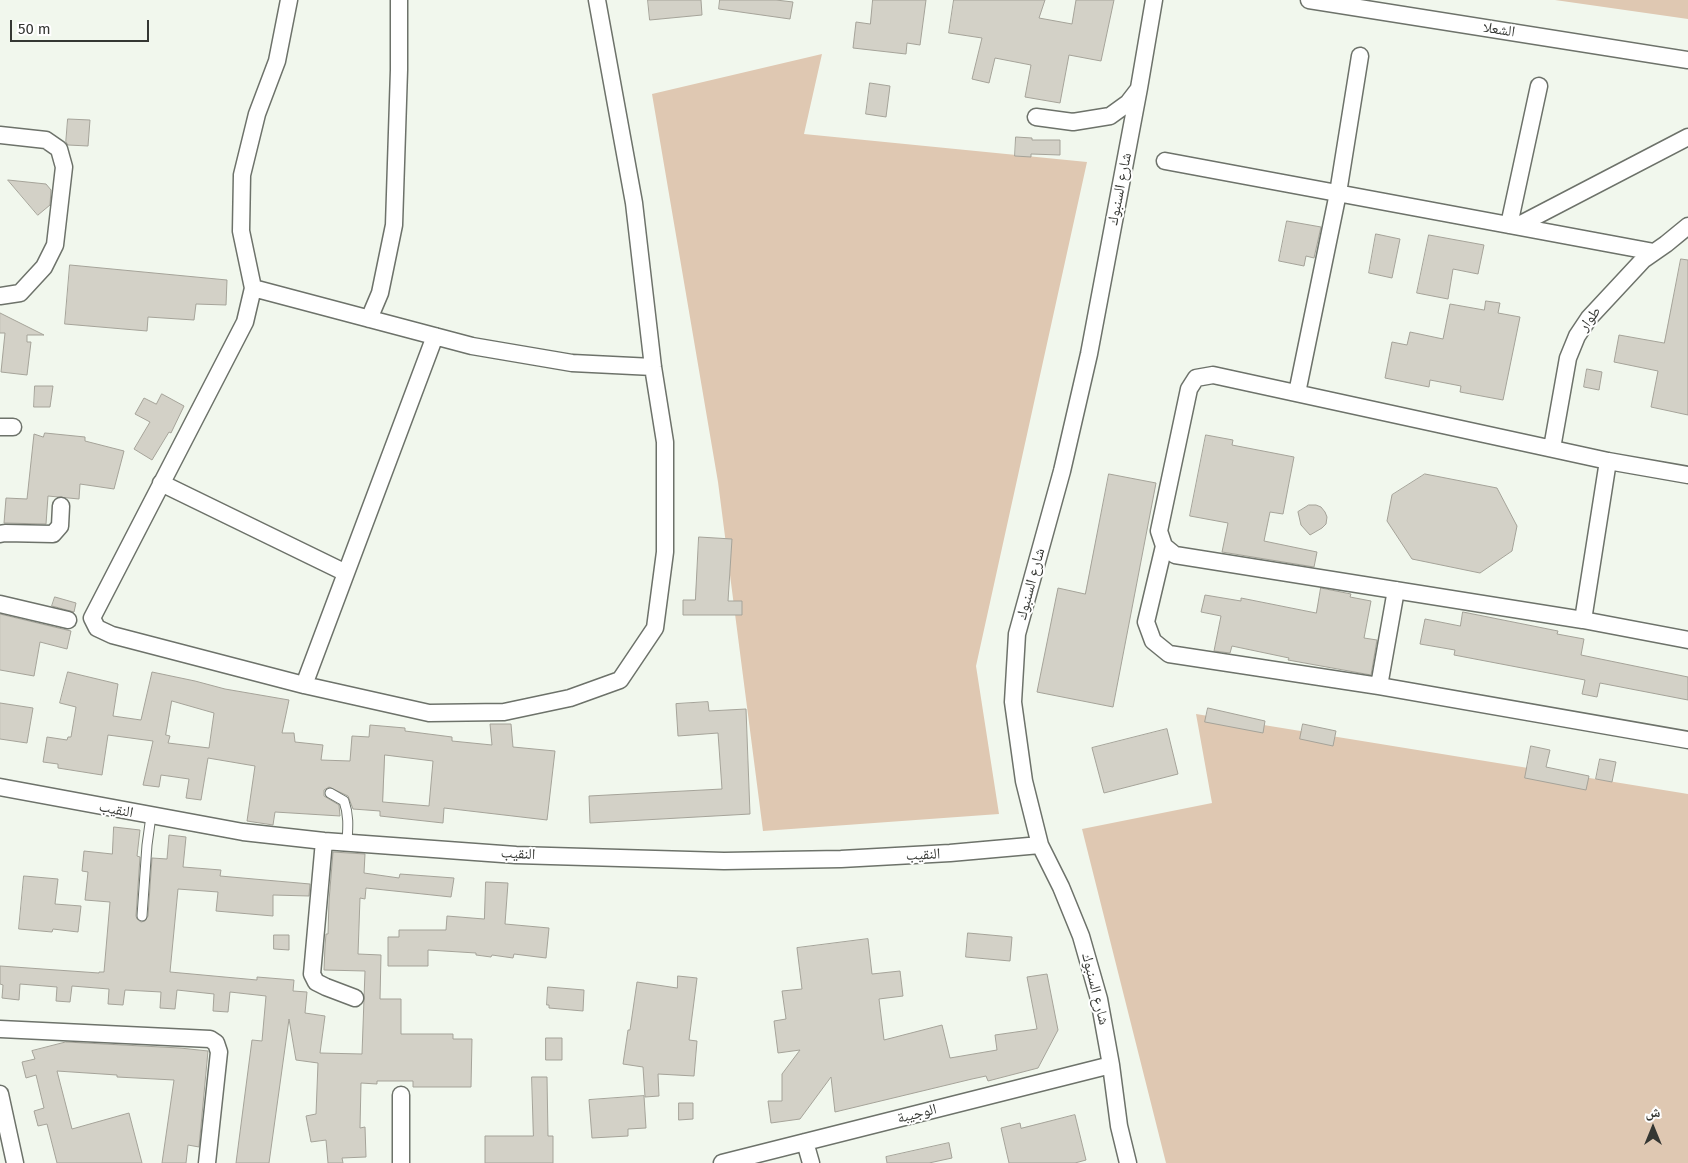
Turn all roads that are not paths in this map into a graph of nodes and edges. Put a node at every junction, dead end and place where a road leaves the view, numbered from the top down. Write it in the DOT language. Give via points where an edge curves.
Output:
graph roads {
  1 [pos="289,0"];
  2 [pos="399,0"];
  3 [pos="597,0"];
  4 [pos="1154,0"];
  5 [pos="1309,0"];
  6 [pos="1360,56"];
  7 [pos="1688,60"];
  8 [pos="1539,86"];
  9 [pos="1139,88"];
  10 [pos="1036,116"];
  11 [pos="0,135"];
  12 [pos="1688,137"];
  13 [pos="1165,161"];
  14 [pos="1338,193"];
  15 [pos="1513,225"];
  16 [pos="1688,226"];
  17 [pos="1654,252"];
  18 [pos="253,288"];
  19 [pos="0,296"];
  20 [pos="369,319"];
  21 [pos="434,336"];
  22 [pos="653,367"];
  23 [pos="1297,393"];
  24 [pos="1552,448"];
  25 [pos="1608,461"];
  26 [pos="1688,476"];
  27 [pos="161,484"];
  28 [pos="61,506"];
  29 [pos="0,534"];
  30 [pos="1164,546"];
  31 [pos="346,574"];
  32 [pos="1396,590"];
  33 [pos="0,604"];
  34 [pos="68,620"];
  35 [pos="1583,620"];
  36 [pos="1688,640"];
  37 [pos="304,685"];
  38 [pos="1379,686"];
  39 [pos="1688,740"];
  40 [pos="0,788"];
  41 [pos="330,793"];
  42 [pos="150,816"];
  43 [pos="324,841"];
  44 [pos="347,842"];
  45 [pos="1040,845"];
  46 [pos="142,916"];
  47 [pos="356,998"];
  48 [pos="0,1029"];
  49 [pos="1111,1065"];
  50 [pos="0,1094"];
  51 [pos="401,1095"];
  52 [pos="805,1142"];
  53 [pos="15,1163"];
  54 [pos="207,1163"];
  55 [pos="401,1163"];
  56 [pos="722,1163"];
  57 [pos="811,1163"];
  58 [pos="1128,1163"];
  1 -- 18 [label="street" via="277,61 257,114 242,175 241,231"];
  2 -- 20 [label="street" via="400,70 394,225 380,293"];
  3 -- 22 [label="street" via="634,203"];
  4 -- 9 [label="street, شارع السنبوك"];
  5 -- 7 [label="street, الشعلا"];
  6 -- 14 [label="street"];
  8 -- 15 [label="street"];
  9 -- 10 [label="street" via="1128,103 1110,116 1073,122"];
  9 -- 45 [label="street, شارع السنبوك" via="1089,354 1062,471 1017,634 1013,702 1024,782"];
  11 -- 19 [label="street" via="46,140 59,149 64,167 55,244 44,267 20,293"];
  12 -- 15 [label="street"];
  13 -- 14 [label="street"];
  14 -- 15 [label="street"];
  14 -- 23 [label="street"];
  15 -- 17 [label="street"];
  16 -- 17 [label="street, طوار"];
  17 -- 24 [label="street, طوار" via="1632,271 1577,336 1568,358"];
  18 -- 20 [label="street"];
  18 -- 27 [label="street" via="245,322"];
  20 -- 21 [label="street"];
  21 -- 22 [label="street" via="472,346 572,363"];
  21 -- 31 [label="street"];
  22 -- 37 [label="street" via="665,442 665,552 655,628 620,680 570,698 504,712 429,714"];
  23 -- 24 [label="street"];
  23 -- 30 [label="street" via="1213,375 1196,378 1189,389 1159,531"];
  24 -- 25 [label="street"];
  25 -- 26 [label="street"];
  25 -- 35 [label="street"];
  27 -- 31 [label="street"];
  27 -- 37 [label="street" via="92,618 97,628 112,635"];
  28 -- 29 [label="street" via="60,526 53,534"];
  30 -- 32 [label="street" via="1175,555"];
  30 -- 38 [label="street" via="1146,622 1153,642 1169,654"];
  31 -- 37 [label="street"];
  32 -- 35 [label="street"];
  32 -- 38 [label="street"];
  33 -- 34 [label="street"];
  35 -- 36 [label="street"];
  38 -- 39 [label="street"];
  40 -- 42 [label="street, النقيب"];
  41 -- 44 [label="lane" via="344,801 348,811"];
  42 -- 43 [label="street, النقيب" via="243,832"];
  42 -- 46 [label="lane"];
  43 -- 44 [label="street, النقيب"];
  43 -- 47 [label="street" via="312,974 316,982"];
  44 -- 45 [label="street, النقيب" via="516,855 724,861 841,859"];
  45 -- 49 [label="street, شارع السنبوك" via="1081,936 1099,999"];
  48 -- 54 [label="street" via="210,1039 216,1043 219,1052"];
  49 -- 52 [label="street, الوجيبة"];
  49 -- 58 [label="street, شارع السنبوك" via="1119,1126"];
  50 -- 53 [label="street"];
  51 -- 55 [label="street"];
  52 -- 56 [label="street, الوجيبة"];
  52 -- 57 [label="street"];
}
